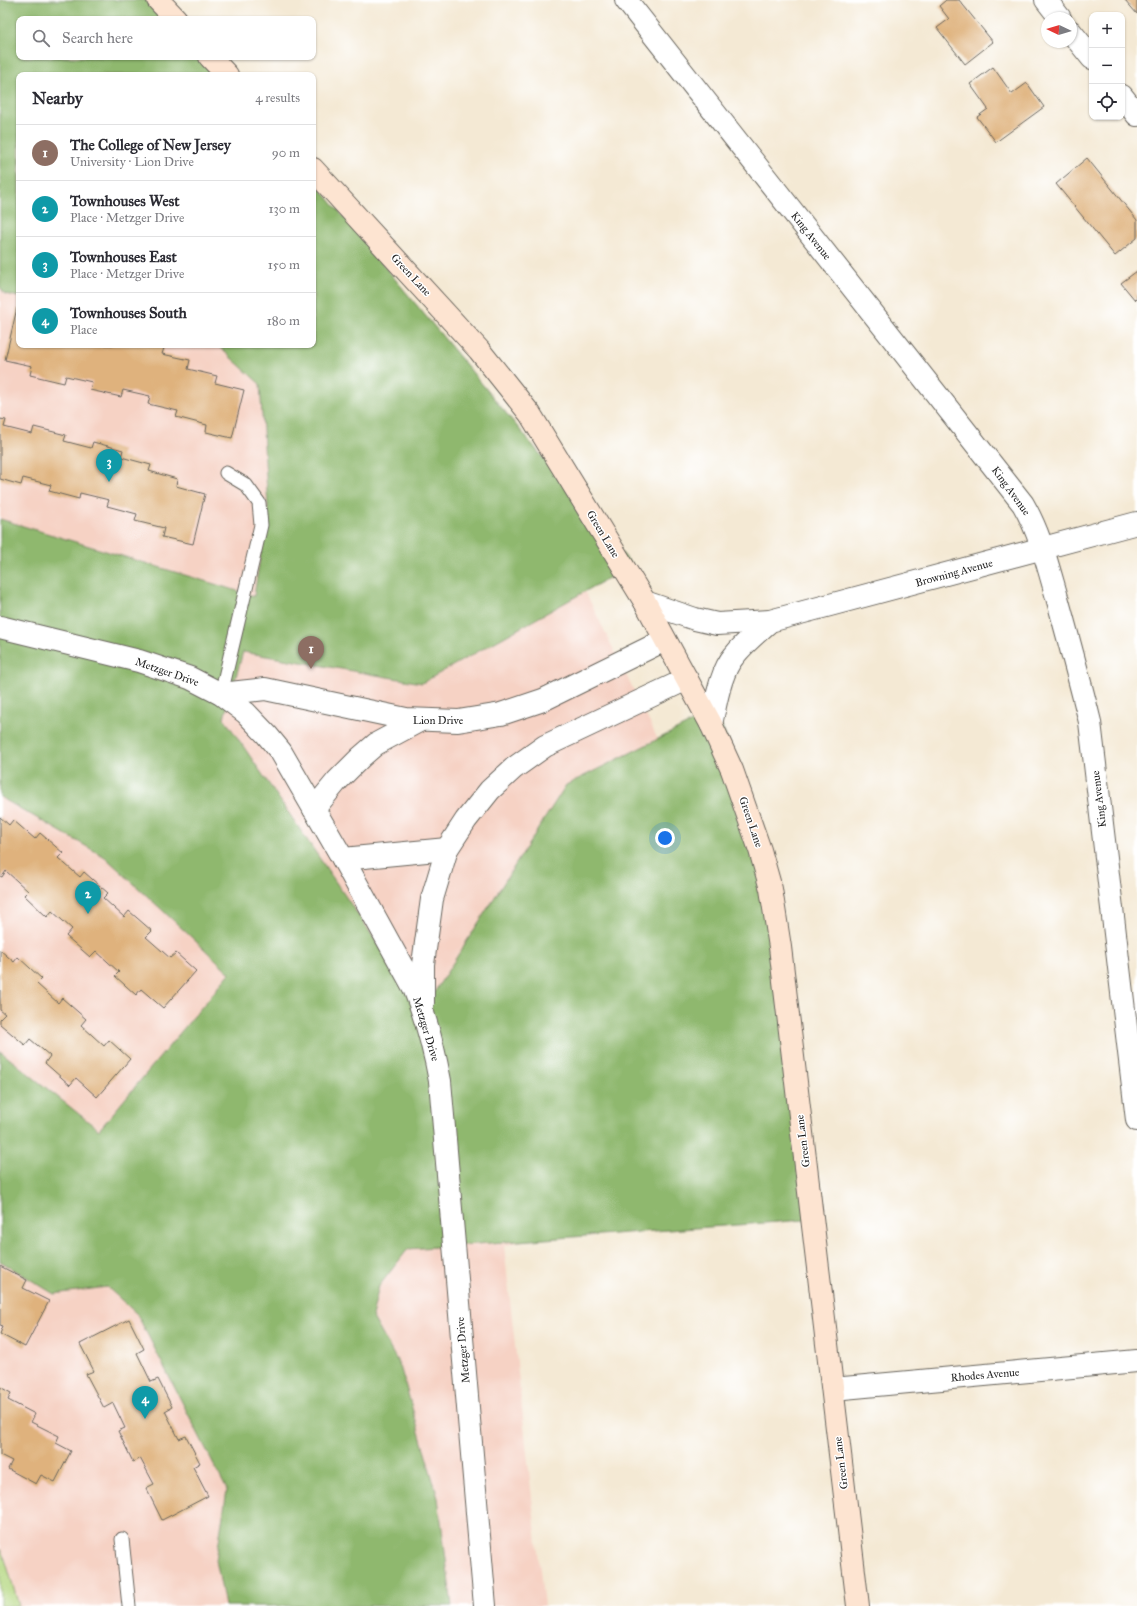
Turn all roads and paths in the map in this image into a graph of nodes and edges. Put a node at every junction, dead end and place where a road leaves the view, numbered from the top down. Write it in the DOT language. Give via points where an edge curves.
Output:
graph roads {
  1 [pos="158,0"];
  2 [pos="626,0"];
  3 [pos="1046,0"];
  4 [pos="1055,12"];
  5 [pos="173,16"];
  6 [pos="1077,39"];
  7 [pos="1089,54"];
  8 [pos="213,60"];
  9 [pos="224,72"];
  10 [pos="1125,100"];
  11 [pos="1137,115"];
  12 [pos="316,172"];
  13 [pos="226,473"];
  14 [pos="1137,523"];
  15 [pos="1043,549"];
  16 [pos="645,602"];
  17 [pos="770,621"];
  18 [pos="0,627"];
  19 [pos="665,640"];
  20 [pos="687,679"];
  21 [pos="221,694"];
  22 [pos="419,721"];
  23 [pos="711,724"];
  24 [pos="314,809"];
  25 [pos="447,849"];
  26 [pos="343,859"];
  27 [pos="423,1010"];
  28 [pos="1137,1120"];
  29 [pos="1137,1361"];
  30 [pos="833,1389"];
  31 [pos="122,1539"];
  32 [pos="129,1606"];
  33 [pos="484,1606"];
  34 [pos="858,1606"];
  1 -- 5 [label="street"];
  2 -- 15 [label="street, King Avenue" via="1023,504"];
  3 -- 4 [label="street"];
  6 -- 7 [label="street"];
  8 -- 9 [label="street"];
  10 -- 11 [label="street"];
  12 -- 16 [label="street, Green Lane" via="479,350 530,414"];
  13 -- 21 [label="lane" via="246,485 259,503 261,525"];
  14 -- 15 [label="street, Browning Avenue"];
  15 -- 17 [label="street, Browning Avenue"];
  15 -- 28 [label="street, King Avenue" via="1090,722"];
  16 -- 17 [label="street, Browning Avenue" via="716,624"];
  16 -- 19 [label="street, Green Lane"];
  17 -- 23 [label="street" via="733,656 726,668"];
  18 -- 21 [label="street, Metzger Drive" via="139,661 190,678"];
  19 -- 20 [label="street, Green Lane"];
  19 -- 22 [label="street, Lion Drive" via="543,700 501,714 458,721"];
  20 -- 23 [label="street, Green Lane"];
  20 -- 25 [label="street" via="544,746 490,790"];
  21 -- 22 [label="street, Lion Drive" via="265,689"];
  21 -- 24 [label="street, Metzger Drive" via="246,713 281,752"];
  22 -- 24 [label="street" via="376,744 337,780"];
  23 -- 30 [label="street, Green Lane" via="745,805 770,889 780,947"];
  24 -- 26 [label="street, Metzger Drive"];
  25 -- 26 [label="street"];
  25 -- 27 [label="street" via="432,899 423,964"];
  26 -- 27 [label="street, Metzger Drive" via="414,988"];
  27 -- 33 [label="street, Metzger Drive" via="440,1081"];
  29 -- 30 [label="street, Rhodes Avenue"];
  30 -- 34 [label="street, Green Lane"];
  31 -- 32 [label="lane"];
}
